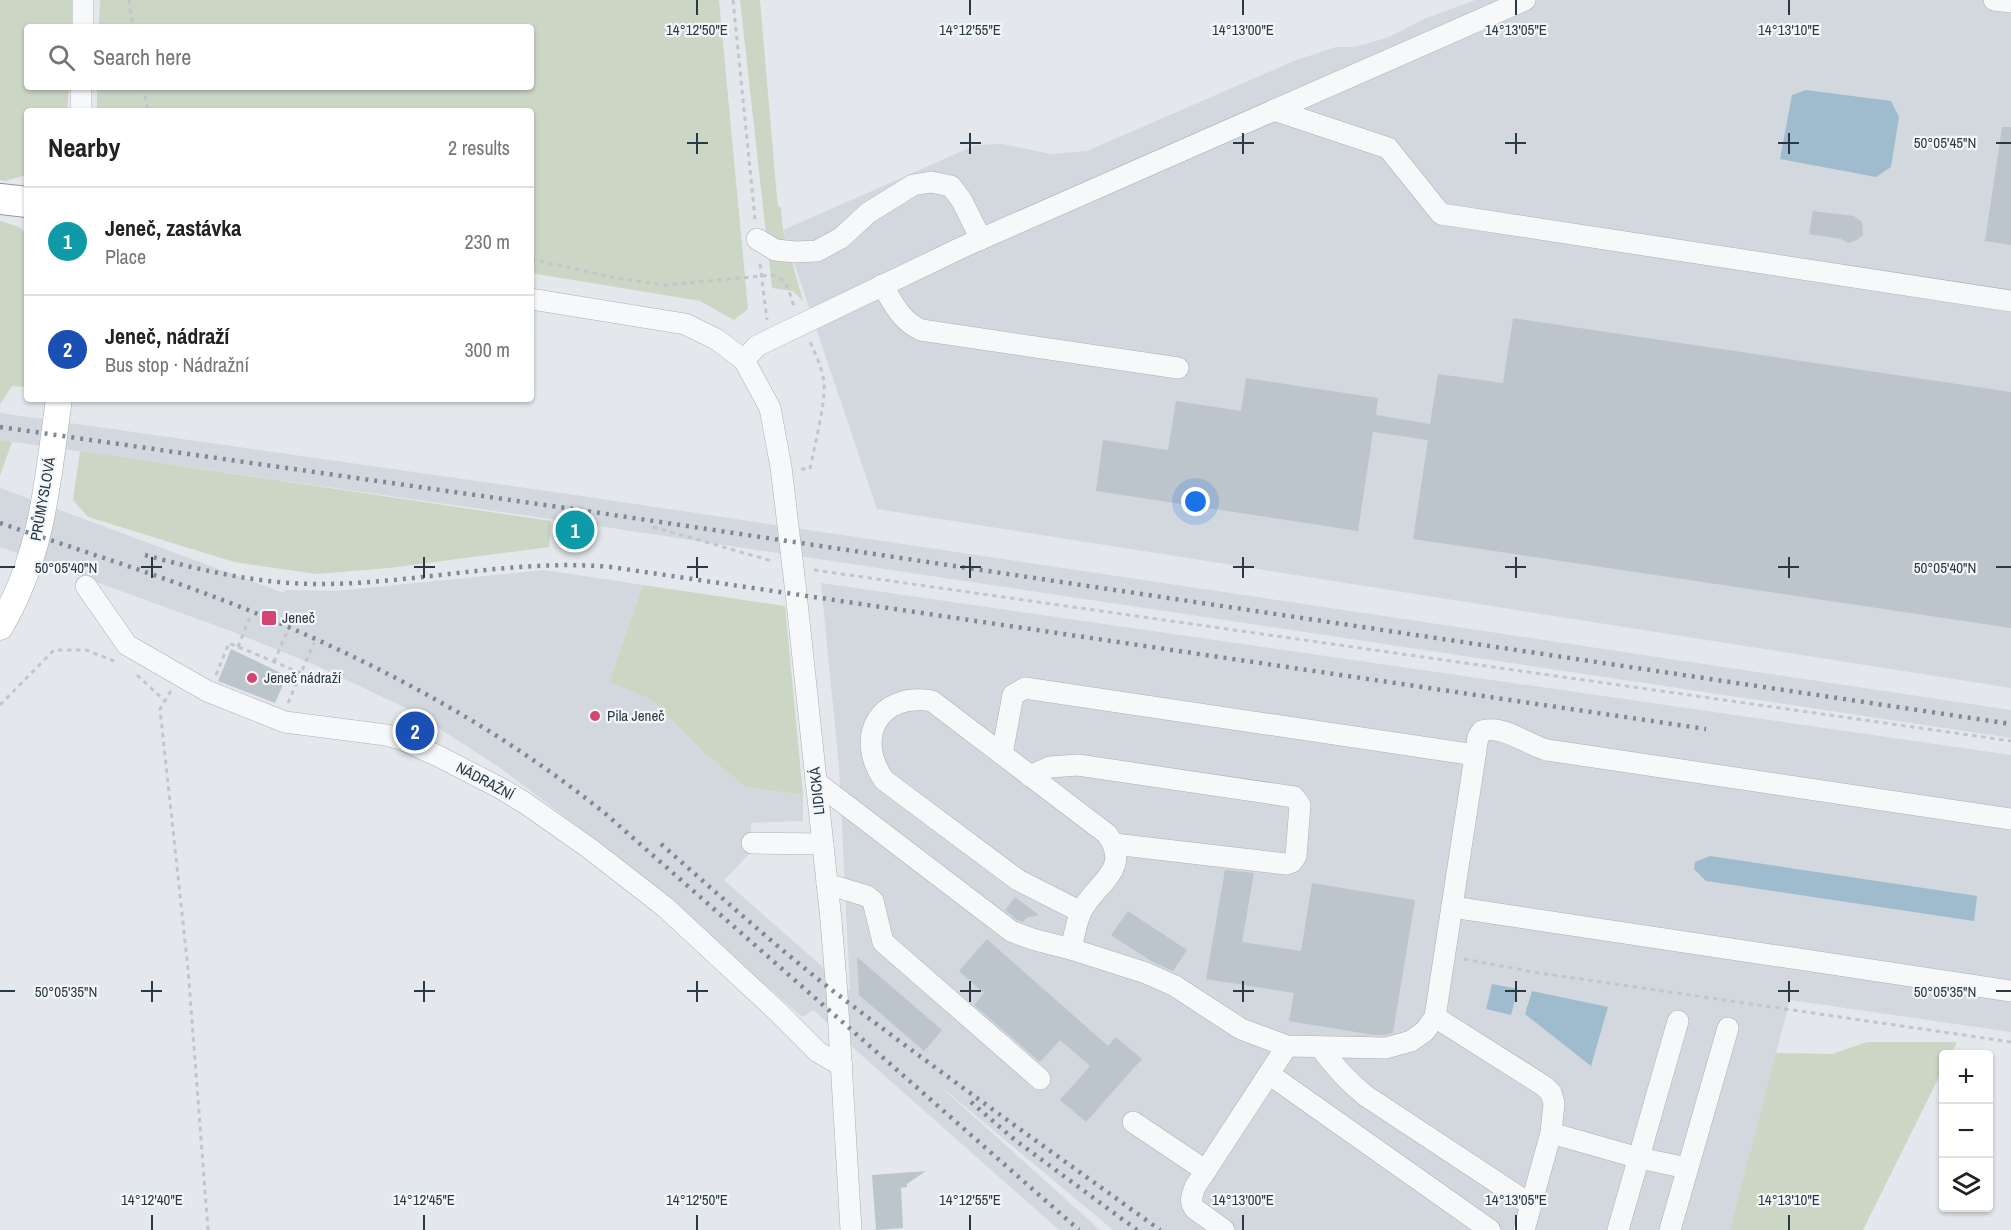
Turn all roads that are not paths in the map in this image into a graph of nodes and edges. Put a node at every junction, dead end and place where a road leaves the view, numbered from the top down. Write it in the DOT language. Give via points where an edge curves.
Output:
graph roads {
  1 [pos="84,0"];
  2 [pos="1525,0"];
  3 [pos="1994,0"];
  4 [pos="2011,2"];
  5 [pos="83,24"];
  6 [pos="81,90"];
  7 [pos="81,108"];
  8 [pos="1274,110"];
  9 [pos="0,199"];
  10 [pos="24,202"];
  11 [pos="757,239"];
  12 [pos="981,239"];
  13 [pos="882,285"];
  14 [pos="534,299"];
  15 [pos="2011,301"];
  16 [pos="744,360"];
  17 [pos="1178,368"];
  18 [pos="59,402"];
  19 [pos="86,586"];
  20 [pos="0,627"];
  21 [pos="1002,754"];
  22 [pos="1475,755"];
  23 [pos="1030,776"];
  24 [pos="816,782"];
  25 [pos="2011,819"];
  26 [pos="752,843"];
  27 [pos="823,844"];
  28 [pos="1114,844"];
  29 [pos="827,884"];
  30 [pos="1452,907"];
  31 [pos="1081,912"];
  32 [pos="1071,949"];
  33 [pos="2011,991"];
  34 [pos="1435,1017"];
  35 [pos="1678,1021"];
  36 [pos="1728,1028"];
  37 [pos="1287,1046"];
  38 [pos="1320,1047"];
  39 [pos="842,1066"];
  40 [pos="1269,1074"];
  41 [pos="1040,1079"];
  42 [pos="1133,1122"];
  43 [pos="1551,1133"];
  44 [pos="1639,1158"];
  45 [pos="1688,1168"];
  46 [pos="1206,1171"];
  47 [pos="1531,1205"];
  48 [pos="851,1230"];
  49 [pos="1224,1230"];
  50 [pos="1490,1230"];
  51 [pos="1524,1230"];
  52 [pos="1618,1230"];
  53 [pos="1670,1230"];
  1 -- 5 [label="street"];
  2 -- 8 [label="street"];
  3 -- 4 [label="street"];
  6 -- 7 [label="street"];
  8 -- 12 [label="street"];
  8 -- 15 [label="street" via="1388,148 1441,213"];
  9 -- 10 [label="highway"];
  11 -- 12 [label="street" via="775,250 817,251 913,185 931,182 951,186"];
  12 -- 13 [label="street"];
  13 -- 16 [label="street" via="757,346"];
  13 -- 17 [label="street" via="903,319 921,330"];
  14 -- 16 [label="street" via="685,324 716,339"];
  16 -- 24 [label="street, LIDICKÁ" via="770,408 781,467"];
  18 -- 20 [label="main road, PRŮMYSLOVÁ" via="39,533 16,598"];
  19 -- 39 [label="street, NÁDRAŽNÍ" via="127,645 209,692 280,721 385,724 401,739 534,809 665,907 818,1052"];
  21 -- 22 [label="street" via="1013,695 1025,688"];
  21 -- 23 [label="street"];
  21 -- 31 [label="street" via="932,701 916,698 894,704 878,718 871,736 875,766 884,780 1018,880"];
  22 -- 25 [label="street" via="1482,731 1498,730 1547,750"];
  22 -- 30 [label="street"];
  23 -- 28 [label="street" via="1107,834"];
  23 -- 28 [label="street" via="1050,767 1078,765 1294,797 1300,805 1296,856 1286,864"];
  24 -- 27 [label="street, LIDICKÁ"];
  24 -- 32 [label="street" via="1011,931"];
  26 -- 27 [label="street"];
  27 -- 29 [label="street, LIDICKÁ"];
  28 -- 31 [label="street" via="1115,866"];
  29 -- 39 [label="street, LIDICKÁ"];
  29 -- 41 [label="street" via="873,901 883,942"];
  30 -- 33 [label="street"];
  30 -- 34 [label="street"];
  31 -- 32 [label="street"];
  32 -- 37 [label="street" via="1175,986 1241,1029"];
  34 -- 38 [label="street" via="1412,1041 1386,1048"];
  34 -- 43 [label="street" via="1551,1093"];
  35 -- 44 [label="street"];
  36 -- 45 [label="street"];
  37 -- 38 [label="street"];
  37 -- 40 [label="street"];
  38 -- 47 [label="street" via="1348,1082 1366,1096"];
  39 -- 48 [label="street, LIDICKÁ"];
  40 -- 46 [label="street"];
  40 -- 50 [label="street"];
  42 -- 46 [label="street"];
  43 -- 44 [label="street"];
  43 -- 47 [label="street"];
  44 -- 45 [label="street"];
  44 -- 52 [label="street"];
  45 -- 53 [label="street"];
  46 -- 49 [label="street" via="1195,1187 1192,1205"];
  47 -- 51 [label="street"];
}
